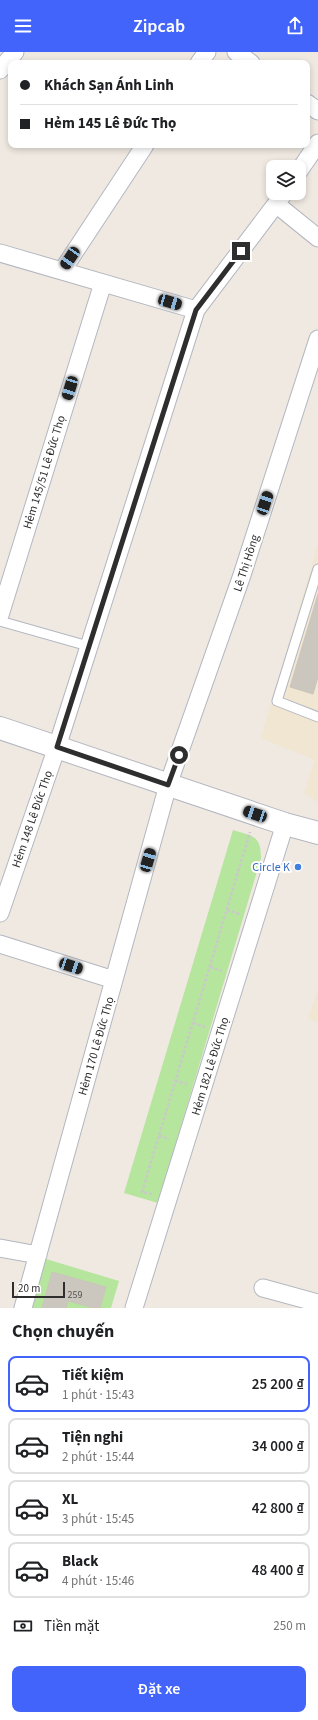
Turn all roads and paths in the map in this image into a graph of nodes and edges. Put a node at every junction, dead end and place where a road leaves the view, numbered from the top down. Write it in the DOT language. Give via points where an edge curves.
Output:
graph roads {
  1 [pos="14,52"];
  2 [pos="236,52"];
  3 [pos="248,60"];
  4 [pos="0,70"];
  5 [pos="318,144"];
  6 [pos="143,148"];
  7 [pos="306,161"];
  8 [pos="278,200"];
  9 [pos="282,200"];
  10 [pos="318,238"];
  11 [pos="0,253"];
  12 [pos="62,270"];
  13 [pos="103,282"];
  14 [pos="196,310"];
  15 [pos="318,339"];
  16 [pos="318,569"];
  17 [pos="0,615"];
  18 [pos="0,621"];
  19 [pos="88,646"];
  20 [pos="318,717"];
  21 [pos="0,728"];
  22 [pos="57,747"];
  23 [pos="168,785"];
  24 [pos="255,814"];
  25 [pos="285,824"];
  26 [pos="317,832"];
  27 [pos="0,913"];
  28 [pos="0,944"];
  29 [pos="114,980"];
  30 [pos="168,1199"];
  31 [pos="0,1248"];
  32 [pos="38,1255"];
  33 [pos="263,1288"];
  34 [pos="318,1303"];
  35 [pos="23,1308"];
  36 [pos="134,1308"];
  1 -- 4 [label="street"];
  2 -- 3 [label="street"];
  5 -- 7 [label="street"];
  6 -- 12 [label="street"];
  8 -- 14 [label="street, Hẻm 148 Lê Đức Thọ"];
  9 -- 10 [label="street"];
  11 -- 12 [label="street"];
  12 -- 13 [label="street"];
  13 -- 14 [label="street"];
  13 -- 17 [label="street, Hẻm 145/51 Lê Đức Thọ"];
  14 -- 19 [label="street, Hẻm 148 Lê Đức Thọ"];
  15 -- 23 [label="street, Lê Thị Hồng" via="242,575"];
  16 -- 20 [label="lane" via="278,701"];
  18 -- 19 [label="lane"];
  19 -- 22 [label="street, Hẻm 148 Lê Đức Thọ"];
  21 -- 22 [label="street"];
  22 -- 23 [label="street"];
  22 -- 27 [label="street, Hẻm 148 Lê Đức Thọ"];
  23 -- 24 [label="street"];
  23 -- 29 [label="street, Hẻm 170 Lê Đức Thọ"];
  24 -- 25 [label="street"];
  24 -- 30 [label="path" via="142,1192"];
  25 -- 26 [label="street"];
  25 -- 30 [label="street, Hẻm 182 Lê Đức Thọ"];
  28 -- 29 [label="street"];
  29 -- 32 [label="street, Hẻm 170 Lê Đức Thọ"];
  30 -- 36 [label="street, Hẻm 182 Lê Đức Thọ"];
  31 -- 32 [label="street"];
  32 -- 35 [label="street, Hẻm 170 Lê Đức Thọ"];
  33 -- 34 [label="street"];
}
